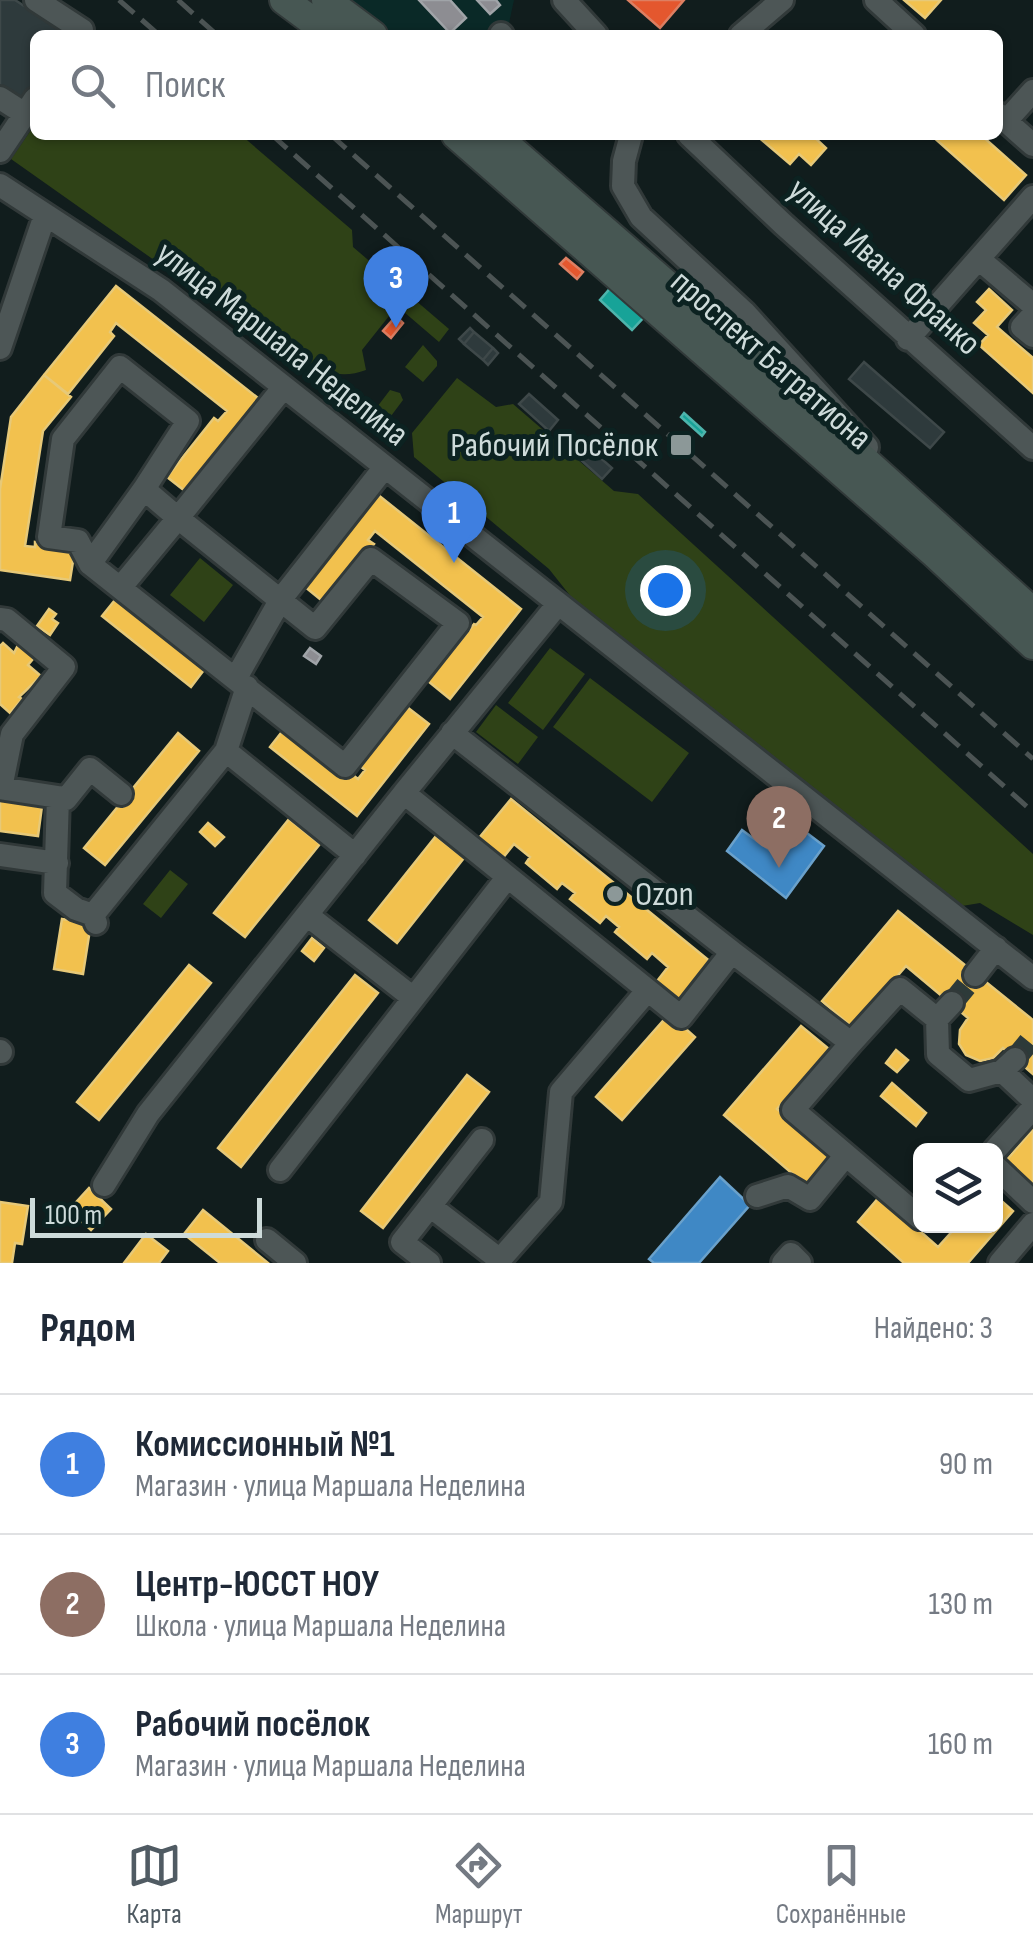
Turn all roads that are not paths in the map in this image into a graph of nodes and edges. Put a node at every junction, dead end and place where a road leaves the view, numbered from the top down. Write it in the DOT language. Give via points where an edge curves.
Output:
graph roads {
  1 [pos="36,0"];
  2 [pos="284,0"];
  3 [pos="326,0"];
  4 [pos="564,0"];
  5 [pos="782,0"];
  6 [pos="876,0"];
  7 [pos="82,30"];
  8 [pos="323,30"];
  9 [pos="365,30"];
  10 [pos="591,30"];
  11 [pos="747,30"];
  12 [pos="909,30"];
  13 [pos="1033,91"];
  14 [pos="0,98"];
  15 [pos="30,107"];
  16 [pos="1003,117"];
  17 [pos="1003,119"];
  18 [pos="462,140"];
  19 [pos="500,140"];
  20 [pos="623,140"];
  21 [pos="694,140"];
  22 [pos="1033,145"];
  23 [pos="0,151"];
  24 [pos="0,185"];
  25 [pos="1033,197"];
  26 [pos="45,215"];
  27 [pos="980,260"];
  28 [pos="1033,305"];
  29 [pos="1033,315"];
  30 [pos="1033,336"];
  31 [pos="908,338"];
  32 [pos="0,348"];
  33 [pos="742,367"];
  34 [pos="283,388"];
  35 [pos="1033,448"];
  36 [pos="384,468"];
  37 [pos="144,489"];
  38 [pos="178,518"];
  39 [pos="951,538"];
  40 [pos="90,564"];
  41 [pos="121,586"];
  42 [pos="281,599"];
  43 [pos="558,604"];
  44 [pos="1033,612"];
  45 [pos="0,619"];
  46 [pos="1033,645"];
  47 [pos="241,683"];
  48 [pos="452,734"];
  49 [pos="226,750"];
  50 [pos="0,788"];
  51 [pos="404,793"];
  52 [pos="122,794"];
  53 [pos="58,797"];
  54 [pos="0,855"];
  55 [pos="355,855"];
  56 [pos="56,863"];
  57 [pos="506,879"];
  58 [pos="307,915"];
  59 [pos="996,948"];
  60 [pos="732,952"];
  61 [pos="975,976"];
  62 [pos="1033,978"];
  63 [pos="648,991"];
  64 [pos="412,998"];
  65 [pos="851,1043"];
  66 [pos="1033,1100"];
  67 [pos="1033,1108"];
  68 [pos="482,1140"];
  69 [pos="1001,1143"];
  70 [pos="846,1155"];
  71 [pos="280,1170"];
  72 [pos="1003,1174"];
  73 [pos="104,1186"];
  74 [pos="757,1196"];
  75 [pos="1033,1202"];
  76 [pos="430,1206"];
  77 [pos="913,1212"];
  78 [pos="1033,1224"];
  79 [pos="266,1240"];
  80 [pos="498,1261"];
  81 [pos="295,1263"];
  82 [pos="429,1263"];
  83 [pos="783,1263"];
  84 [pos="800,1263"];
  85 [pos="1000,1263"];
  1 -- 7 [label="street"];
  2 -- 8 [label="main road"];
  3 -- 9 [label="main road"];
  4 -- 10 [label="street"];
  5 -- 11 [label="street"];
  6 -- 12 [label="street"];
  13 -- 16 [label="street"];
  14 -- 15 [label="street"];
  15 -- 23 [label="street"];
  17 -- 22 [label="street"];
  18 -- 33 [label="main road, проспект Багратиона"];
  19 -- 33 [label="main road, проспект Багратиона"];
  20 -- 39 [label="street" via="623,186 641,217 744,312"];
  21 -- 31 [label="street, улица Ивана Франко"];
  24 -- 26 [label="street, улица Маршала Неделина"];
  25 -- 27 [label="street"];
  26 -- 32 [label="street"];
  26 -- 34 [label="street, улица Маршала Неделина" via="160,290"];
  27 -- 28 [label="street"];
  27 -- 31 [label="street"];
  29 -- 30 [label="street" via="1022,327"];
  31 -- 35 [label="street, улица Ивана Франко"];
  33 -- 39 [label="main road, проспект Багратиона"];
  33 -- 46 [label="main road, проспект Багратиона"];
  34 -- 36 [label="street, улица Маршала Неделина"];
  34 -- 38 [label="street"];
  36 -- 42 [label="street"];
  36 -- 43 [label="street, улица Маршала Неделина"];
  37 -- 38 [label="street"];
  37 -- 40 [label="street"];
  37 -- 40 [label="street" via="188,420 120,367 63,438 50,537 78,542"];
  38 -- 41 [label="street"];
  38 -- 42 [label="street"];
  39 -- 44 [label="main road, проспект Багратиона"];
  40 -- 41 [label="street"];
  41 -- 47 [label="street"];
  42 -- 47 [label="street"];
  42 -- 47 [label="street" via="316,628 370,558 458,624 345,766"];
  43 -- 48 [label="street"];
  43 -- 59 [label="street, улица Маршала Неделина"];
  45 -- 50 [label="street" via="64,666 12,734"];
  47 -- 49 [label="street"];
  48 -- 51 [label="street"];
  48 -- 60 [label="street"];
  49 -- 55 [label="street"];
  49 -- 56 [label="street" via="94,919 55,892"];
  50 -- 53 [label="street"];
  51 -- 55 [label="street"];
  51 -- 57 [label="street"];
  52 -- 53 [label="street" via="90,768 66,799"];
  53 -- 56 [label="street"];
  54 -- 56 [label="street"];
  55 -- 58 [label="street"];
  57 -- 63 [label="street"];
  57 -- 64 [label="street"];
  58 -- 64 [label="street"];
  58 -- 73 [label="street" via="148,1114"];
  59 -- 61 [label="street"];
  59 -- 62 [label="street, улица Маршала Неделина"];
  60 -- 63 [label="street" via="681,1018"];
  60 -- 65 [label="street"];
  63 -- 80 [label="street" via="561,1092 551,1202"];
  64 -- 71 [label="street"];
  65 -- 66 [label="street" via="900,989 944,1011 938,1054 969,1080 1008,1065"];
  65 -- 70 [label="street" via="793,1110"];
  67 -- 69 [label="street"];
  68 -- 76 [label="street"];
  70 -- 74 [label="street" via="810,1199 788,1186"];
  70 -- 77 [label="street"];
  72 -- 75 [label="street"];
  76 -- 80 [label="street"];
  76 -- 82 [label="street" via="402,1242"];
  78 -- 85 [label="street"];
  79 -- 81 [label="street"];
  83 -- 84 [label="street" via="791,1254"];
}
